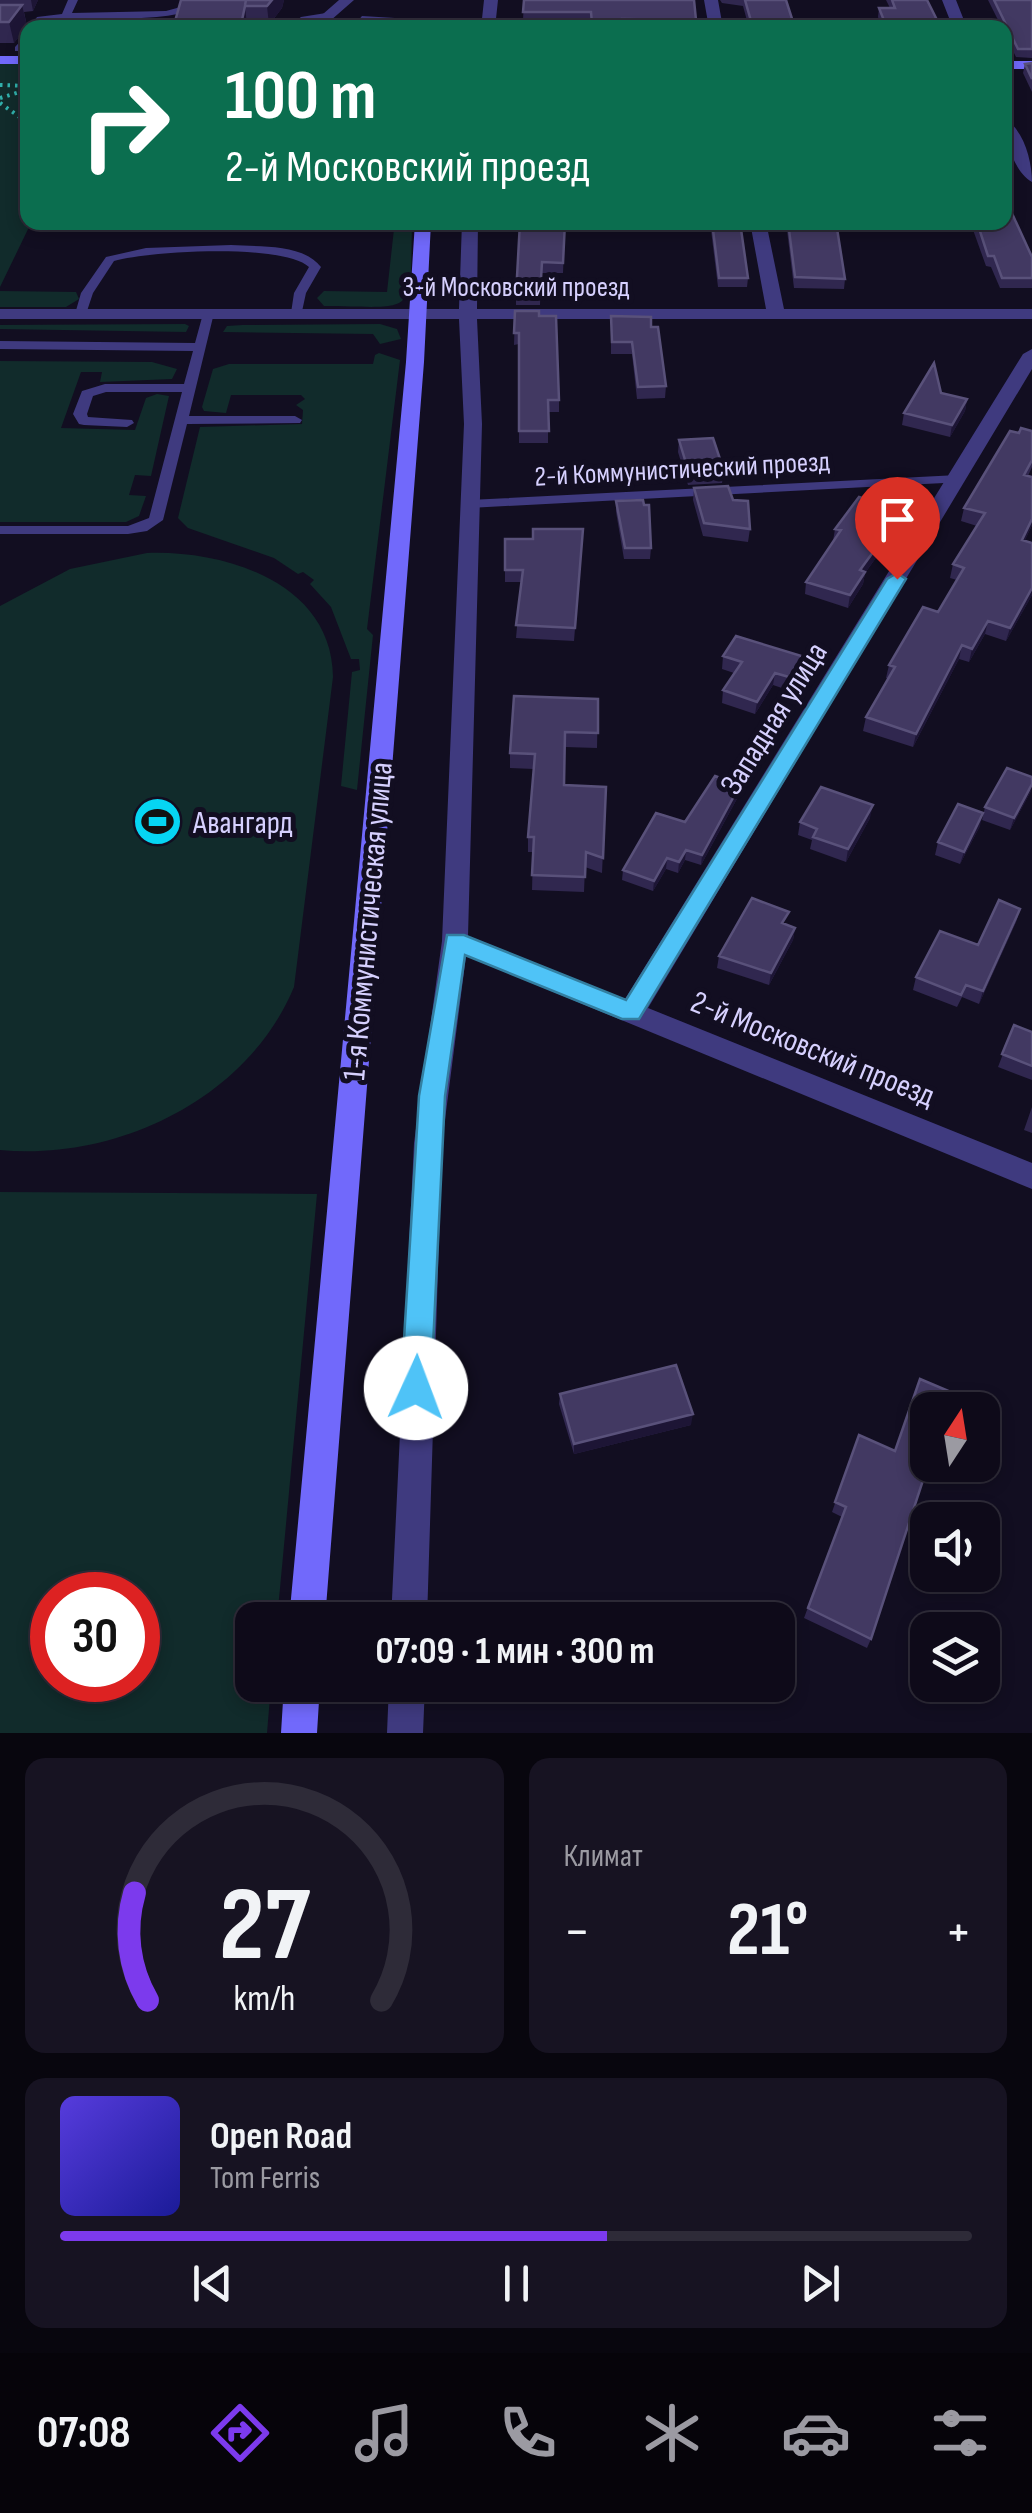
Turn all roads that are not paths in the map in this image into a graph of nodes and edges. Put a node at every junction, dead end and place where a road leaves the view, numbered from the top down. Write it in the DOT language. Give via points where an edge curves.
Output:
graph roads {
  1 [pos="73,0"];
  2 [pos="216,0"];
  3 [pos="347,0"];
  4 [pos="66,16"];
  5 [pos="326,16"];
  6 [pos="45,20"];
  7 [pos="302,20"];
  8 [pos="322,20"];
  9 [pos="361,20"];
  10 [pos="415,20"];
  11 [pos="1012,136"];
  12 [pos="1032,177"];
  13 [pos="423,230"];
  14 [pos="470,230"];
  15 [pos="760,230"];
  16 [pos="297,313"];
  17 [pos="0,314"];
  18 [pos="81,314"];
  19 [pos="208,314"];
  20 [pos="418,314"];
  21 [pos="468,314"];
  22 [pos="776,314"];
  23 [pos="1032,314"];
  24 [pos="0,345"];
  25 [pos="200,348"];
  26 [pos="1032,354"];
  27 [pos="189,388"];
  28 [pos="181,420"];
  29 [pos="295,420"];
  30 [pos="127,423"];
  31 [pos="958,479"];
  32 [pos="469,504"];
  33 [pos="0,530"];
  34 [pos="455,942"];
  35 [pos="631,1012"];
  36 [pos="1032,1176"];
  37 [pos="309,1602"];
  38 [pos="409,1602"];
  39 [pos="301,1702"];
  40 [pos="406,1702"];
  41 [pos="298,1733"];
  42 [pos="405,1733"];
  1 -- 4 [label="lane"];
  2 -- 4 [label="lane" via="166,14"];
  3 -- 5 [label="street"];
  4 -- 6 [label="lane"];
  5 -- 7 [label="lane"];
  5 -- 8 [label="street"];
  9 -- 10 [label="lane"];
  11 -- 12 [label="street"];
  13 -- 20 [label="street, 1-я Коммунистическая улица"];
  14 -- 21 [label="street"];
  15 -- 22 [label="street"];
  16 -- 18 [label="lane" via="315,267 292,253 139,250 110,259"];
  16 -- 19 [label="street, 3-й Московский проезд"];
  16 -- 20 [label="street, 3-й Московский проезд"];
  17 -- 18 [label="street, 3-й Московский проезд"];
  18 -- 19 [label="street, 3-й Московский проезд"];
  19 -- 25 [label="lane"];
  20 -- 21 [label="street, 3-й Московский проезд"];
  20 -- 37 [label="street, 1-я Коммунистическая улица"];
  21 -- 22 [label="street, 3-й Московский проезд"];
  21 -- 32 [label="street"];
  22 -- 23 [label="street, 3-й Московский проезд"];
  24 -- 25 [label="lane"];
  25 -- 27 [label="lane"];
  26 -- 31 [label="street, Западная улица"];
  27 -- 28 [label="lane"];
  27 -- 30 [label="lane" via="86,394 84,421"];
  28 -- 29 [label="lane"];
  28 -- 33 [label="lane" via="152,524 128,530"];
  31 -- 32 [label="lane, 2-й Коммунистический проезд"];
  31 -- 35 [label="street, Западная улица"];
  32 -- 34 [label="street"];
  34 -- 35 [label="street, 2-й Московский проезд"];
  34 -- 38 [label="street" via="428,1143"];
  35 -- 36 [label="street, 2-й Московский проезд"];
  39 -- 41 [label="street"];
  40 -- 42 [label="street"];
}
